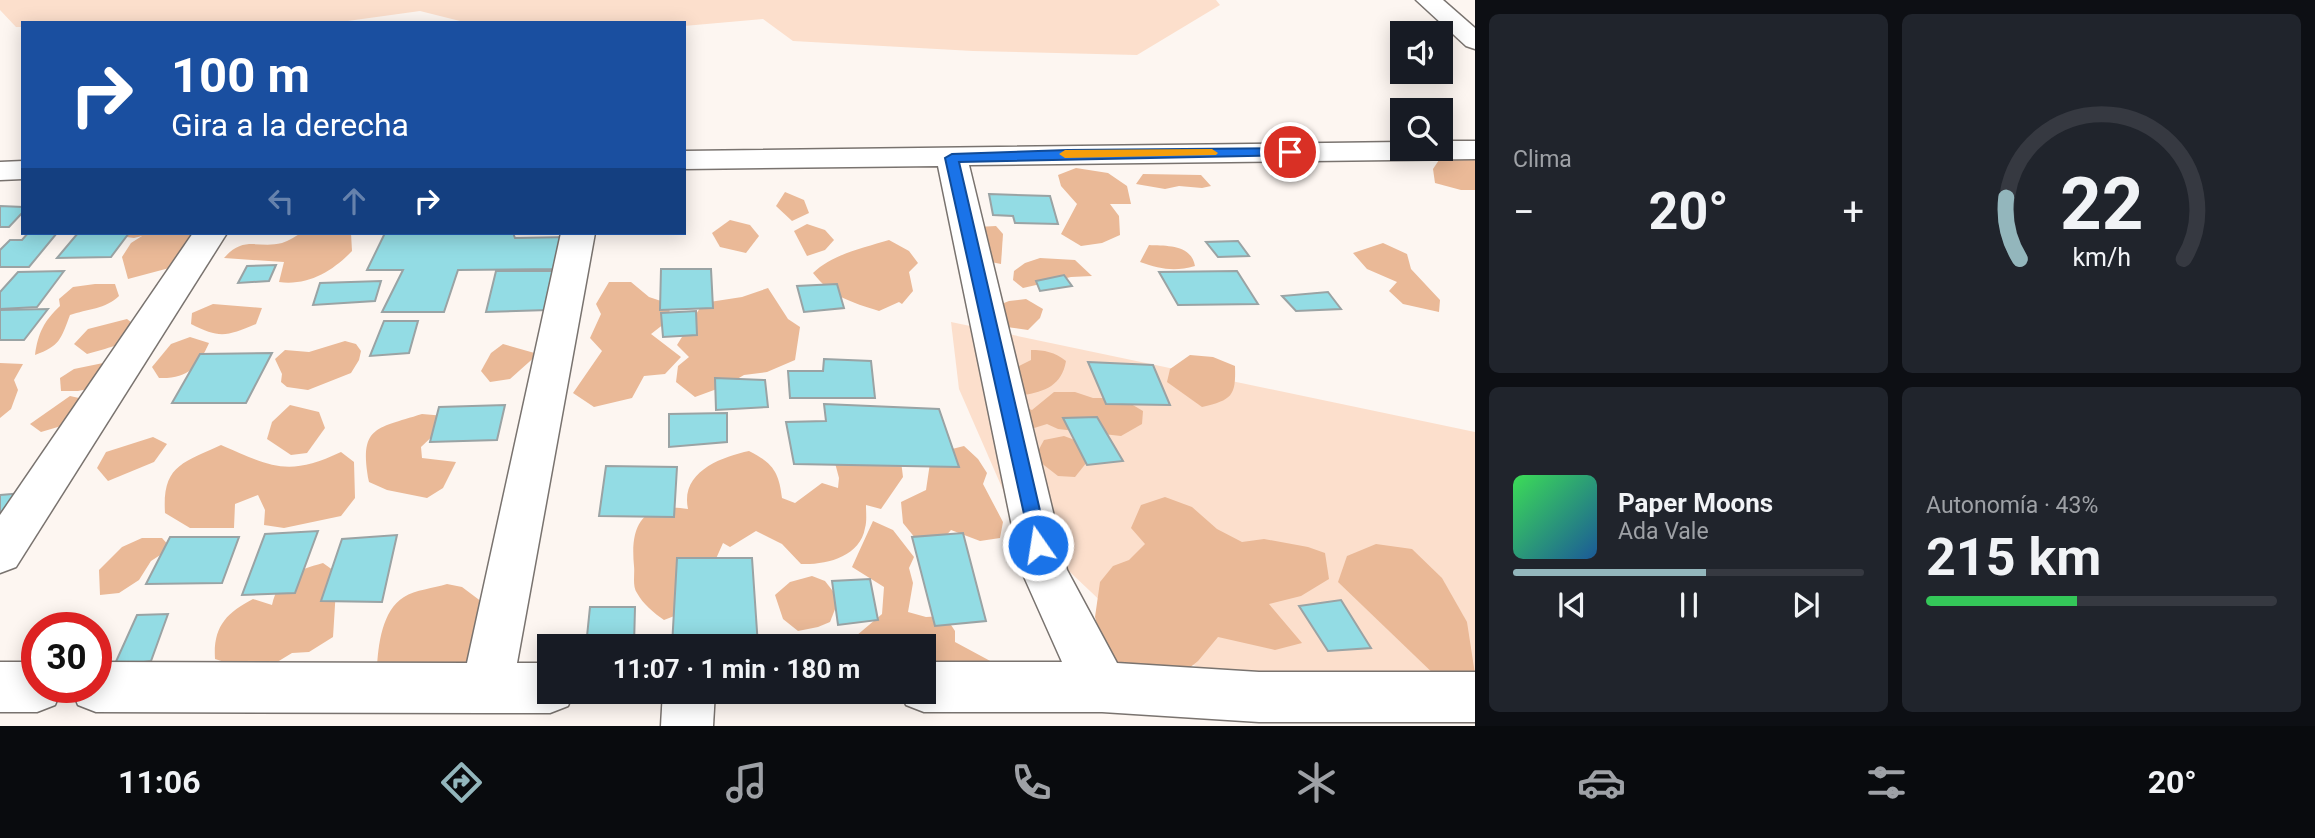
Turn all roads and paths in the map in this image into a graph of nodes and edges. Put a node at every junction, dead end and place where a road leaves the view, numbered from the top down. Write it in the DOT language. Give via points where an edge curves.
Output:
graph roads {
  1 [pos="1428,0"];
  2 [pos="1475,41"];
  3 [pos="1475,150"];
  4 [pos="952,158"];
  5 [pos="686,160"];
  6 [pos="21,170"];
  7 [pos="0,171"];
  8 [pos="209,235"];
  9 [pos="578,235"];
  10 [pos="0,553"];
  11 [pos="0,687"];
  12 [pos="21,687"];
  13 [pos="112,687"];
  14 [pos="936,687"];
  15 [pos="1102,687"];
  16 [pos="487,688"];
  17 [pos="537,688"];
  18 [pos="1475,697"];
  19 [pos="688,704"];
  20 [pos="687,726"];
  1 -- 2 [label="street"];
  3 -- 4 [label="street"];
  4 -- 5 [label="street"];
  4 -- 15 [label="street" via="1044,570"];
  6 -- 7 [label="street"];
  8 -- 10 [label="street"];
  9 -- 16 [label="street"];
  11 -- 12 [label="street"];
  13 -- 16 [label="street"];
  14 -- 15 [label="street"];
  15 -- 18 [label="street" via="1259,697"];
  16 -- 17 [label="street"];
  19 -- 20 [label="street"];
}
